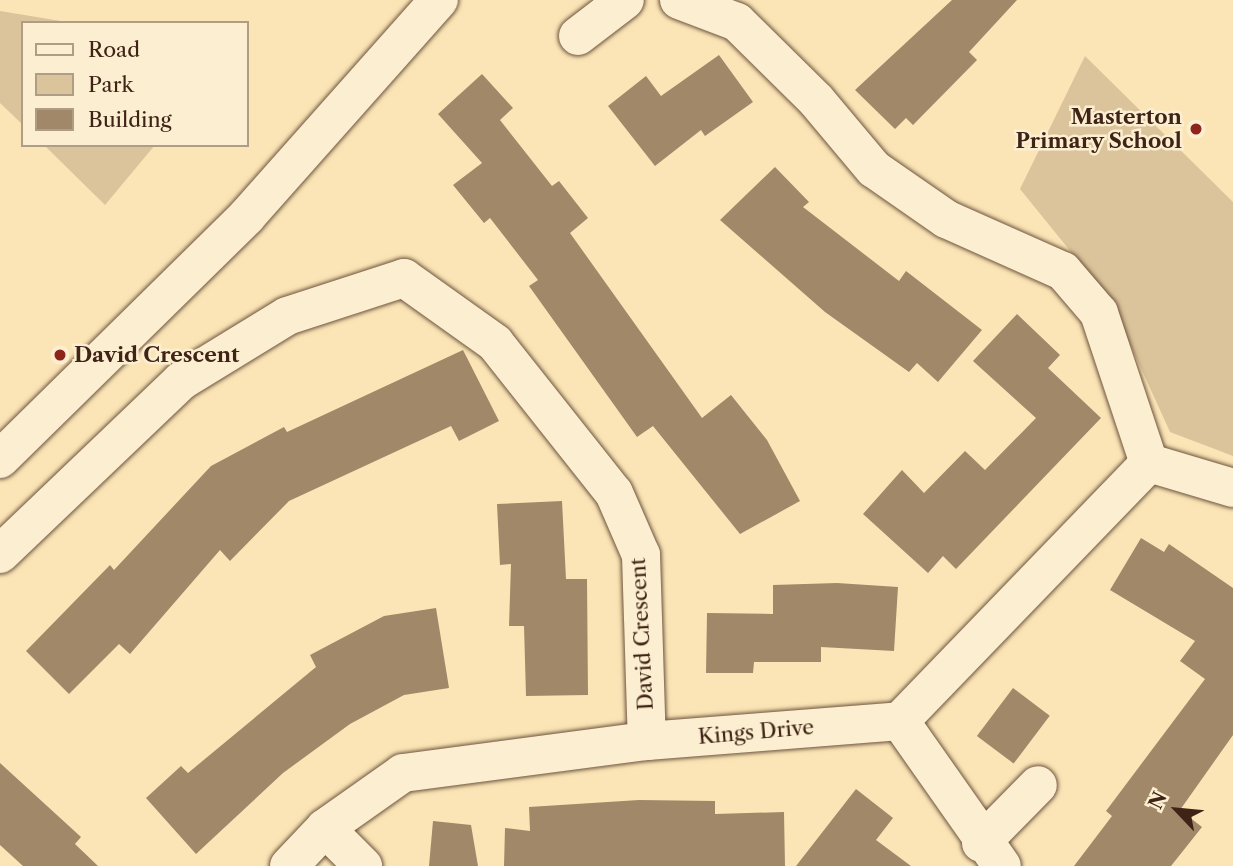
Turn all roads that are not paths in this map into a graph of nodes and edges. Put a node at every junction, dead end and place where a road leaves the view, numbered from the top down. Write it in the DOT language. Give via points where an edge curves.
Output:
graph roads {
  1 [pos="439,0"];
  2 [pos="625,0"];
  3 [pos="679,0"];
  4 [pos="578,36"];
  5 [pos="0,459"];
  6 [pos="1149,463"];
  7 [pos="1233,488"];
  8 [pos="0,554"];
  9 [pos="900,721"];
  10 [pos="647,741"];
  11 [pos="1038,785"];
  12 [pos="325,828"];
  13 [pos="991,854"];
  14 [pos="289,866"];
  15 [pos="363,866"];
  1 -- 5 [label="street" via="247,216"];
  2 -- 4 [label="street"];
  3 -- 6 [label="street" via="737,22 816,100 874,169 946,219 1063,271 1100,313"];
  6 -- 7 [label="street"];
  6 -- 9 [label="street"];
  8 -- 10 [label="street, David Crescent" via="181,381 287,316 404,278 495,343 614,493 641,555"];
  9 -- 10 [label="street, Kings Drive"];
  9 -- 13 [label="street"];
  10 -- 12 [label="street, Kings Drive" via="403,773"];
  11 -- 13 [label="street"];
  12 -- 14 [label="street, Kings Drive"];
  12 -- 15 [label="street"];
}
